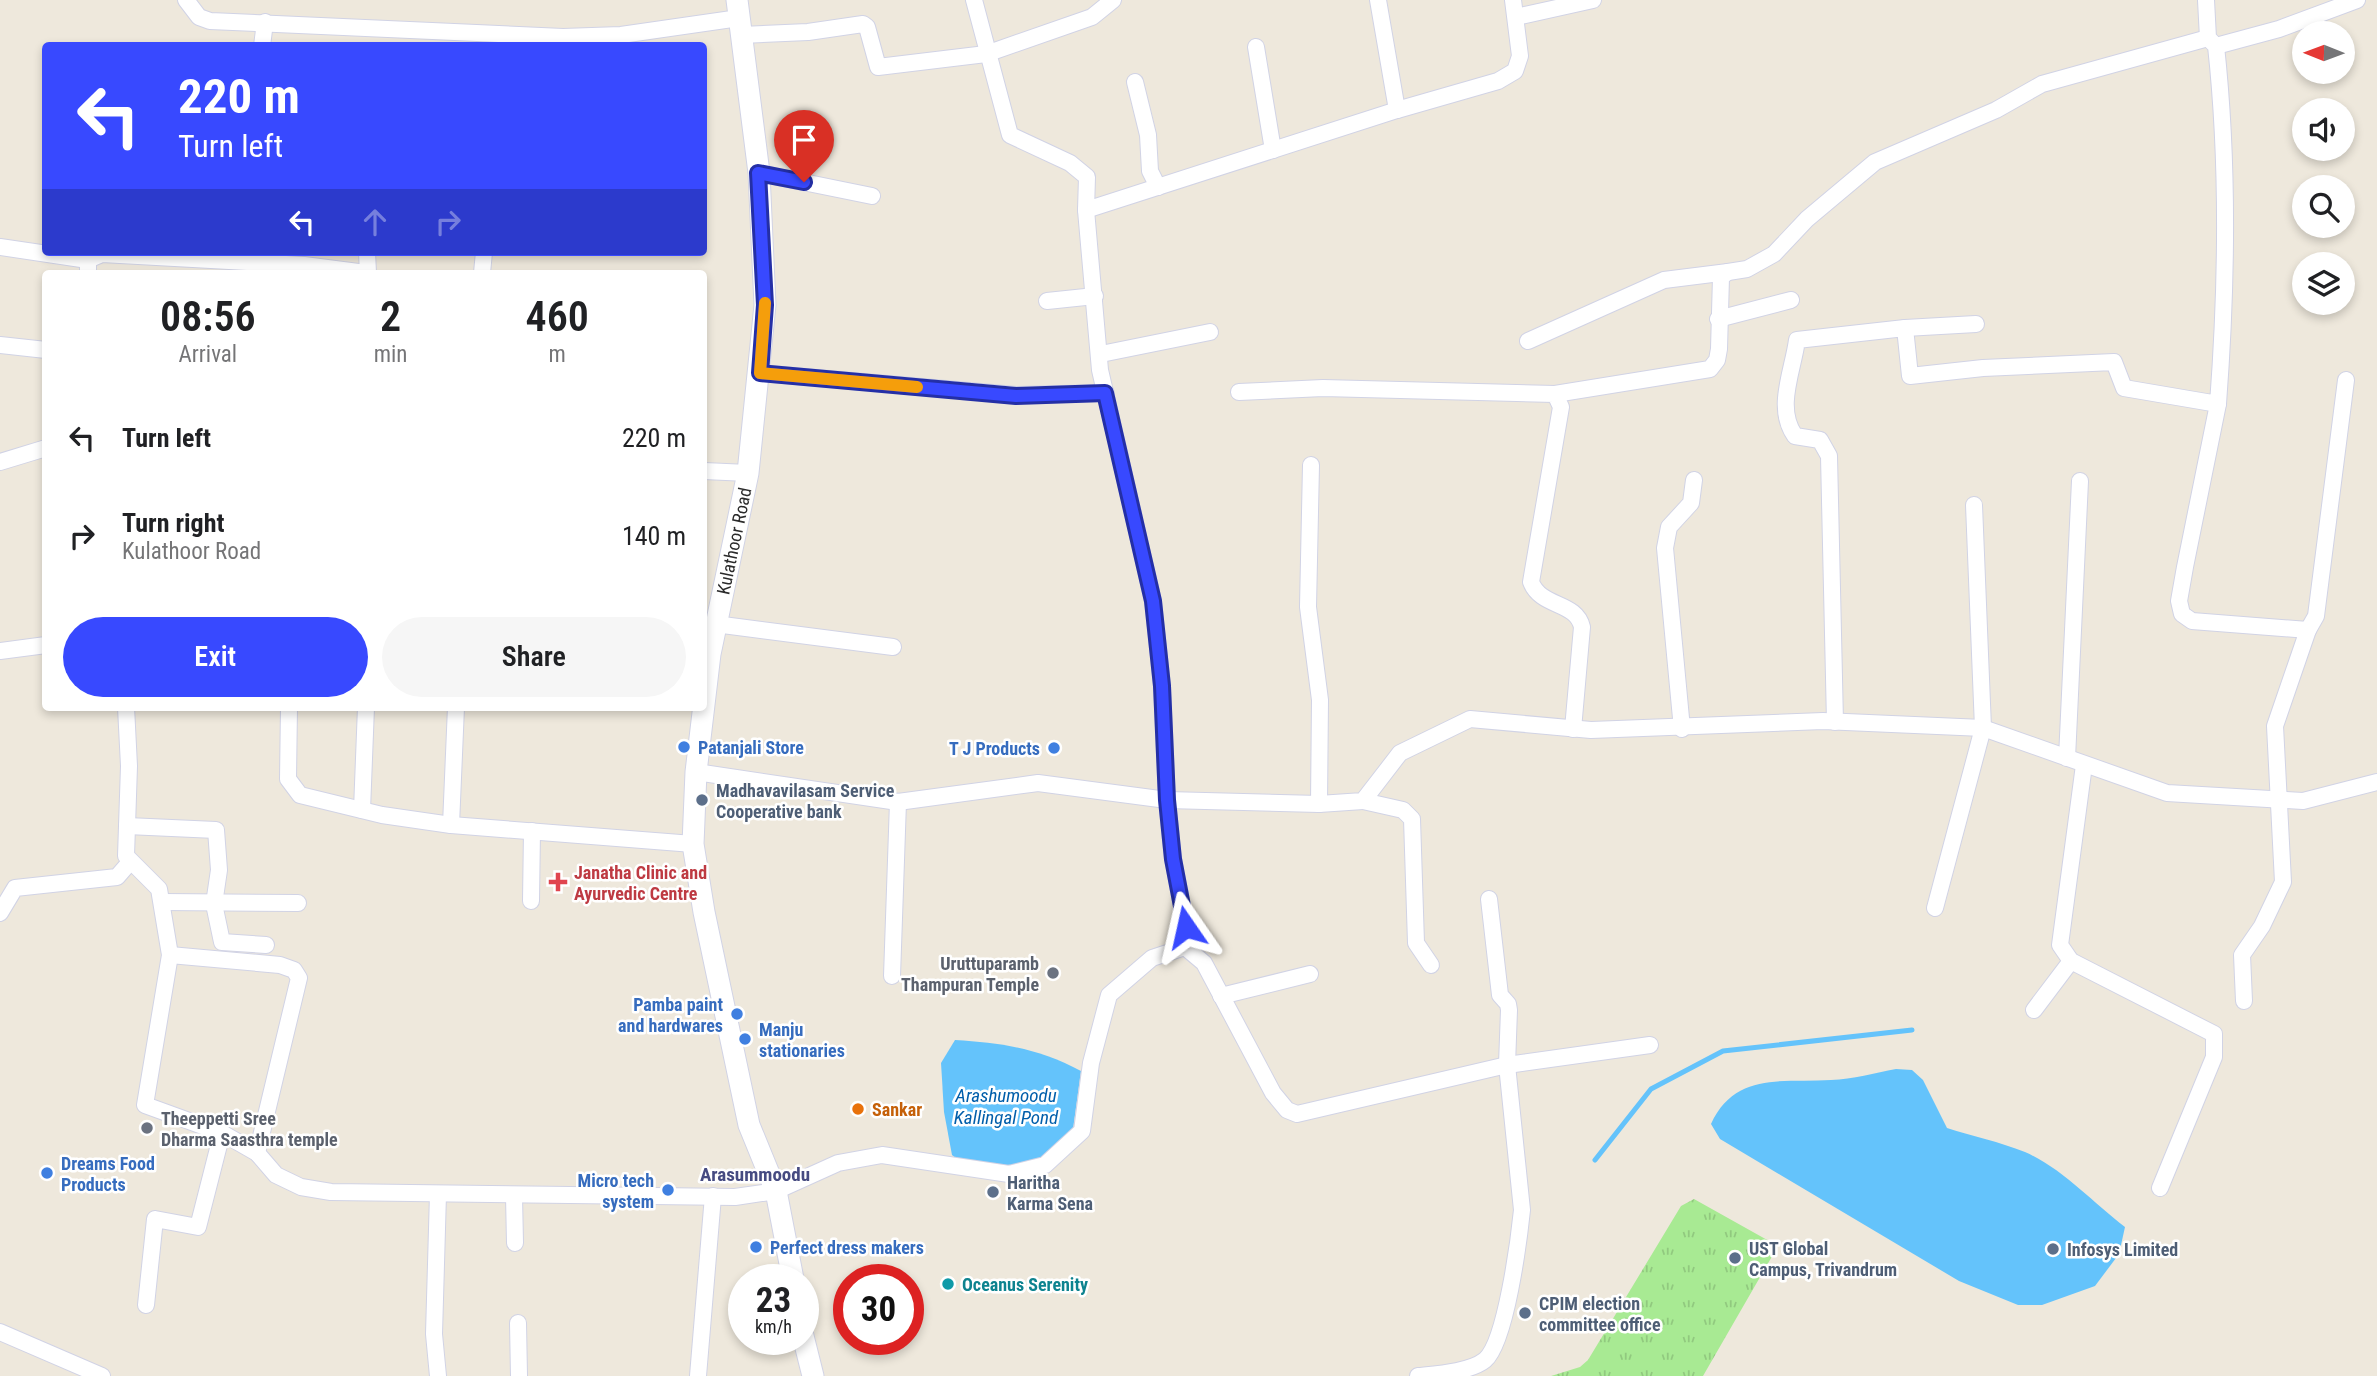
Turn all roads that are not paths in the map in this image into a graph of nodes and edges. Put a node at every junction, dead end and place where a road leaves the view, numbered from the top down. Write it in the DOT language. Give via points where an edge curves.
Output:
graph roads {
  1 [pos="186,0"];
  2 [pos="974,0"];
  3 [pos="1113,0"];
  4 [pos="1378,0"];
  5 [pos="1513,0"];
  6 [pos="1593,0"];
  7 [pos="2206,0"];
  8 [pos="2357,0"];
  9 [pos="1516,17"];
  10 [pos="739,18"];
  11 [pos="265,22"];
  12 [pos="458,39"];
  13 [pos="497,39"];
  14 [pos="621,40"];
  15 [pos="262,42"];
  16 [pos="2212,42"];
  17 [pos="1256,47"];
  18 [pos="986,54"];
  19 [pos="1135,82"];
  20 [pos="1397,110"];
  21 [pos="1273,150"];
  22 [pos="758,173"];
  23 [pos="1158,187"];
  24 [pos="872,196"];
  25 [pos="1086,210"];
  26 [pos="0,247"];
  27 [pos="139,256"];
  28 [pos="88,266"];
  29 [pos="343,270"];
  30 [pos="1728,272"];
  31 [pos="1095,296"];
  32 [pos="1791,300"];
  33 [pos="1047,301"];
  34 [pos="1718,318"];
  35 [pos="1976,324"];
  36 [pos="1905,328"];
  37 [pos="1210,332"];
  38 [pos="1528,341"];
  39 [pos="0,345"];
  40 [pos="42,350"];
  41 [pos="1101,354"];
  42 [pos="760,373"];
  43 [pos="2346,380"];
  44 [pos="1239,392"];
  45 [pos="1105,393"];
  46 [pos="1555,394"];
  47 [pos="2218,404"];
  48 [pos="42,449"];
  49 [pos="0,462"];
  50 [pos="1311,465"];
  51 [pos="707,471"];
  52 [pos="748,473"];
  53 [pos="1694,480"];
  54 [pos="2080,481"];
  55 [pos="1974,505"];
  56 [pos="715,624"];
  57 [pos="2308,630"];
  58 [pos="42,646"];
  59 [pos="893,647"];
  60 [pos="0,651"];
  61 [pos="707,686"];
  62 [pos="126,711"];
  63 [pos="289,711"];
  64 [pos="366,711"];
  65 [pos="456,711"];
  66 [pos="704,711"];
  67 [pos="1835,722"];
  68 [pos="1983,728"];
  69 [pos="1573,729"];
  70 [pos="1682,729"];
  71 [pos="2067,758"];
  72 [pos="2084,765"];
  73 [pos="696,772"];
  74 [pos="2377,782"];
  75 [pos="2279,799"];
  76 [pos="1167,800"];
  77 [pos="1363,801"];
  78 [pos="898,802"];
  79 [pos="1319,804"];
  80 [pos="362,810"];
  81 [pos="451,825"];
  82 [pos="127,826"];
  83 [pos="532,831"];
  84 [pos="693,844"];
  85 [pos="130,862"];
  86 [pos="1489,899"];
  87 [pos="531,901"];
  88 [pos="162,902"];
  89 [pos="298,903"];
  90 [pos="214,904"];
  91 [pos="1935,908"];
  92 [pos="0,913"];
  93 [pos="266,945"];
  94 [pos="1185,947"];
  95 [pos="170,955"];
  96 [pos="2071,961"];
  97 [pos="1431,965"];
  98 [pos="1310,974"];
  99 [pos="892,976"];
  100 [pos="1221,996"];
  101 [pos="2244,1000"];
  102 [pos="2034,1010"];
  103 [pos="1650,1045"];
  104 [pos="1507,1065"];
  105 [pos="222,1133"];
  106 [pos="257,1153"];
  107 [pos="2160,1188"];
  108 [pos="776,1191"];
  109 [pos="438,1194"];
  110 [pos="514,1196"];
  111 [pos="713,1196"];
  112 [pos="515,1242"];
  113 [pos="790,1264"];
  114 [pos="146,1305"];
  115 [pos="518,1324"];
  116 [pos="0,1332"];
  117 [pos="808,1355"];
  118 [pos="102,1376"];
  119 [pos="438,1376"];
  120 [pos="519,1376"];
  121 [pos="698,1376"];
  122 [pos="813,1376"];
  123 [pos="1418,1376"];
  1 -- 11 [label="street" via="199,17 210,21"];
  2 -- 18 [label="street"];
  3 -- 18 [label="street" via="1092,17"];
  4 -- 20 [label="street"];
  5 -- 9 [label="street"];
  6 -- 9 [label="street"];
  7 -- 16 [label="street"];
  8 -- 16 [label="street" via="2279,29"];
  9 -- 20 [label="street" via="1520,56 1515,71 1498,81"];
  10 -- 14 [label="street"];
  10 -- 18 [label="street" via="808,32 863,24 878,66"];
  10 -- 22 [label="main road, Kulathoor Road"];
  11 -- 12 [label="street"];
  11 -- 15 [label="street"];
  12 -- 13 [label="street"];
  13 -- 14 [label="street"];
  16 -- 30 [label="street" via="2042,85 1875,162 1807,219 1774,254 1747,269"];
  16 -- 47 [label="street" via="2224,117 2226,225"];
  17 -- 21 [label="street"];
  18 -- 25 [label="street" via="1010,135 1070,163 1087,177"];
  19 -- 23 [label="street" via="1148,135 1150,171"];
  20 -- 21 [label="street"];
  21 -- 23 [label="street"];
  22 -- 24 [label="street"];
  22 -- 42 [label="main road, Kulathoor Road" via="765,305"];
  23 -- 25 [label="street"];
  25 -- 31 [label="street"];
  26 -- 28 [label="street"];
  27 -- 29 [label="street"];
  30 -- 34 [label="street" via="1718,287"];
  30 -- 38 [label="street" via="1664,280"];
  31 -- 33 [label="street"];
  31 -- 41 [label="street"];
  32 -- 34 [label="street"];
  34 -- 46 [label="street" via="1717,360 1710,369"];
  35 -- 36 [label="street"];
  36 -- 47 [label="street" via="1910,376 2114,362 2124,388"];
  36 -- 67 [label="street" via="1797,340 1786,383 1788,426 1795,436 1820,440 1829,456"];
  37 -- 41 [label="street"];
  39 -- 40 [label="street"];
  41 -- 45 [label="street"];
  42 -- 45 [label="street" via="1016,396"];
  42 -- 52 [label="main road, Kulathoor Road"];
  43 -- 57 [label="street" via="2315,615"];
  44 -- 46 [label="street" via="1322,388"];
  45 -- 76 [label="street" via="1153,601"];
  46 -- 69 [label="street" via="1561,407 1531,582 1542,599 1580,618"];
  47 -- 57 [label="street" via="2179,601 2182,614 2192,621"];
  48 -- 49 [label="street"];
  50 -- 79 [label="street" via="1308,607 1320,700"];
  51 -- 52 [label="street"];
  52 -- 56 [label="main road, Kulathoor Road"];
  53 -- 70 [label="street" via="1690,503 1669,527 1665,548"];
  54 -- 71 [label="street"];
  55 -- 68 [label="street"];
  56 -- 59 [label="street"];
  56 -- 61 [label="main road, Kulathoor Road"];
  57 -- 75 [label="street" via="2275,726"];
  58 -- 60 [label="street"];
  62 -- 82 [label="street"];
  63 -- 80 [label="street" via="288,779 294,788 300,795"];
  64 -- 80 [label="street"];
  65 -- 81 [label="street"];
  66 -- 73 [label="main road, Kulathoor Road"];
  67 -- 68 [label="street"];
  67 -- 70 [label="street"];
  68 -- 71 [label="street"];
  68 -- 91 [label="street"];
  69 -- 70 [label="street"];
  69 -- 77 [label="street" via="1470,719 1400,753"];
  71 -- 72 [label="street"];
  72 -- 75 [label="street" via="2166,793"];
  72 -- 96 [label="street" via="2060,945"];
  73 -- 78 [label="street"];
  73 -- 84 [label="main road, Kulathoor Road"];
  74 -- 75 [label="street" via="2303,801"];
  75 -- 101 [label="street" via="2283,882 2242,955"];
  76 -- 78 [label="street" via="1038,783"];
  76 -- 79 [label="street"];
  76 -- 94 [label="street"];
  77 -- 79 [label="street"];
  77 -- 97 [label="street" via="1404,810 1412,819 1416,943"];
  78 -- 99 [label="street"];
  80 -- 81 [label="street"];
  81 -- 83 [label="street"];
  82 -- 85 [label="street"];
  82 -- 90 [label="street" via="216,830 219,870"];
  83 -- 84 [label="street"];
  83 -- 87 [label="street"];
  84 -- 108 [label="main road, Kulathoor Road" via="749,1125"];
  85 -- 88 [label="street" via="153,880"];
  85 -- 92 [label="street" via="117,877 15,888"];
  86 -- 104 [label="street" via="1500,995 1509,1010"];
  88 -- 90 [label="street"];
  88 -- 95 [label="street"];
  89 -- 90 [label="street"];
  90 -- 93 [label="street" via="222,942"];
  94 -- 100 [label="street" via="1204,963"];
  94 -- 108 [label="street" via="1153,958 1109,995 1091,1063 1082,1131 1045,1165 1009,1174 992,1173 881,1155 838,1163"];
  95 -- 105 [label="street" via="145,1105"];
  95 -- 106 [label="street" via="280,965 294,970 299,978"];
  96 -- 102 [label="street"];
  96 -- 107 [label="street" via="2214,1034 2214,1057"];
  98 -- 100 [label="street"];
  100 -- 104 [label="street" via="1273,1093 1287,1110 1297,1114"];
  103 -- 104 [label="street"];
  104 -- 123 [label="street" via="1522,1210 1514,1269 1495,1345 1478,1365"];
  105 -- 106 [label="street"];
  105 -- 114 [label="street" via="198,1227 155,1219"];
  106 -- 109 [label="street" via="276,1175 301,1187"];
  108 -- 111 [label="street"];
  108 -- 113 [label="main road, Kulathoor Road"];
  109 -- 110 [label="street"];
  109 -- 119 [label="street"];
  110 -- 111 [label="street"];
  110 -- 112 [label="street"];
  111 -- 121 [label="street"];
  115 -- 120 [label="street"];
  116 -- 118 [label="street"];
  117 -- 122 [label="main road"];
}
